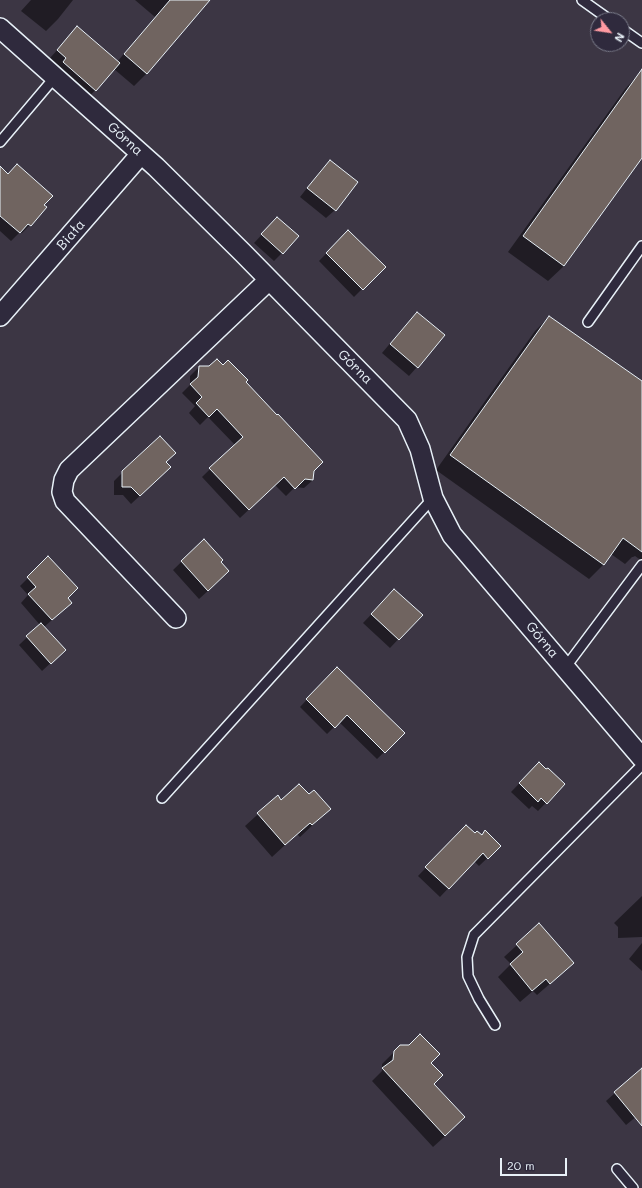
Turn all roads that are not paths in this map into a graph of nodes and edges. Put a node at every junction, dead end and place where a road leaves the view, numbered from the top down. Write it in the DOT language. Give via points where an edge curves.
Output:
graph roads {
  1 [pos="582,0"];
  2 [pos="599,12"];
  3 [pos="0,28"];
  4 [pos="630,35"];
  5 [pos="642,43"];
  6 [pos="55,77"];
  7 [pos="0,142"];
  8 [pos="141,154"];
  9 [pos="642,246"];
  10 [pos="269,280"];
  11 [pos="0,316"];
  12 [pos="588,322"];
  13 [pos="433,498"];
  14 [pos="642,564"];
  15 [pos="176,618"];
  16 [pos="566,668"];
  17 [pos="642,758"];
  18 [pos="642,765"];
  19 [pos="162,798"];
  20 [pos="495,1025"];
  21 [pos="617,1169"];
  22 [pos="633,1188"];
  1 -- 2 [label="lane"];
  3 -- 6 [label="street, Górna"];
  4 -- 5 [label="lane"];
  6 -- 7 [label="lane"];
  6 -- 8 [label="street, Górna"];
  8 -- 10 [label="street, Górna"];
  8 -- 11 [label="street, Biała"];
  9 -- 12 [label="lane"];
  10 -- 13 [label="street, Górna" via="407,420 420,449"];
  10 -- 15 [label="street" via="69,470 64,480 62,492 65,501"];
  13 -- 16 [label="street, Górna" via="452,535"];
  13 -- 19 [label="lane"];
  14 -- 16 [label="lane"];
  16 -- 17 [label="street, Górna"];
  18 -- 20 [label="lane" via="474,935 467,957 468,976"];
  21 -- 22 [label="lane"];
}
